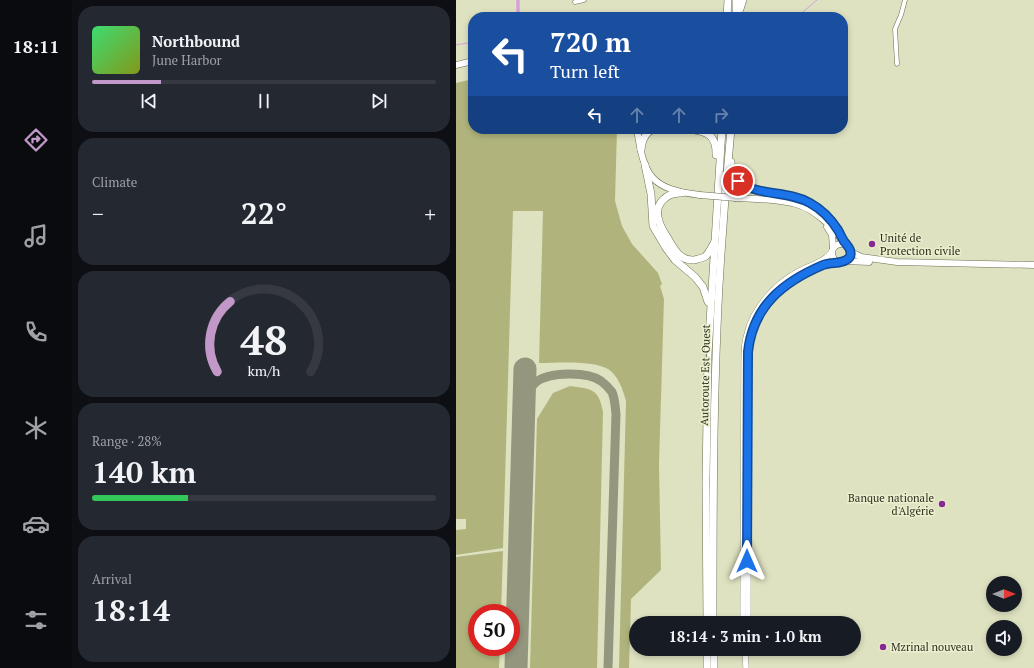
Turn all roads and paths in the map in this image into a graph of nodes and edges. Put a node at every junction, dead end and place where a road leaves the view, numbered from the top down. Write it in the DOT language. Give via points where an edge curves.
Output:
graph roads {
  1 [pos="584,0"];
  2 [pos="728,0"];
  3 [pos="736,0"];
  4 [pos="743,0"];
  5 [pos="905,0"];
  6 [pos="575,2"];
  7 [pos="727,12"];
  8 [pos="736,12"];
  9 [pos="738,12"];
  10 [pos="468,62"];
  11 [pos="897,64"];
  12 [pos="456,65"];
  13 [pos="638,134"];
  14 [pos="647,134"];
  15 [pos="708,134"];
  16 [pos="722,134"];
  17 [pos="731,134"];
  18 [pos="731,134"];
  19 [pos="640,150"];
  20 [pos="645,165"];
  21 [pos="718,187"];
  22 [pos="682,193"];
  23 [pos="821,217"];
  24 [pos="841,239"];
  25 [pos="715,242"];
  26 [pos="848,247"];
  27 [pos="833,249"];
  28 [pos="842,261"];
  29 [pos="897,262"];
  30 [pos="1034,266"];
  31 [pos="710,321"];
  32 [pos="707,616"];
  33 [pos="714,616"];
  34 [pos="743,616"];
  35 [pos="748,616"];
  36 [pos="707,656"];
  37 [pos="714,656"];
  38 [pos="746,656"];
  39 [pos="748,656"];
  40 [pos="707,668"];
  41 [pos="714,668"];
  42 [pos="748,668"];
  1 -- 6 [label="street"];
  2 -- 7 [label="highway"];
  3 -- 8 [label="highway"];
  4 -- 9 [label="highway"];
  5 -- 11 [label="street" via="895,29"];
  10 -- 12 [label="main road"];
  13 -- 19 [label="main road"];
  14 -- 19 [label="highway"];
  15 -- 21 [label="highway" via="716,147 715,175"];
  16 -- 21 [label="highway, Autoroute Est-Ouest"];
  17 -- 24 [label="highway" via="731,164 738,181 755,190 809,202 832,222"];
  18 -- 33 [label="highway, Autoroute Est-Ouest" via="717,345 713,476"];
  19 -- 20 [label="main road"];
  20 -- 22 [label="main road" via="659,183"];
  20 -- 31 [label="highway" via="651,194 653,226 675,260 703,287"];
  21 -- 25 [label="highway, Autoroute Est-Ouest"];
  22 -- 23 [label="main road, bridge" via="795,203"];
  22 -- 25 [label="highway" via="667,196 661,201 658,209 658,220 675,250 681,257 699,259 705,256"];
  23 -- 24 [label="main road"];
  23 -- 27 [label="main road" via="832,235"];
  24 -- 26 [label="main road"];
  25 -- 31 [label="highway, Autoroute Est-Ouest"];
  26 -- 27 [label="main road" via="838,244"];
  26 -- 28 [label="main road" via="850,255"];
  26 -- 29 [label="main road" via="861,257"];
  27 -- 28 [label="main road" via="834,259"];
  27 -- 34 [label="main road" via="825,258 778,285 761,305 749,326 744,362"];
  28 -- 29 [label="main road"];
  28 -- 35 [label="main road" via="825,264 785,284 765,307 751,333 748,352"];
  29 -- 30 [label="main road"];
  31 -- 32 [label="highway, Autoroute Est-Ouest" via="706,465"];
  36 -- 40 [label="highway"];
  37 -- 41 [label="highway"];
  38 -- 42 [label="main road"];
  39 -- 42 [label="main road"];
}
